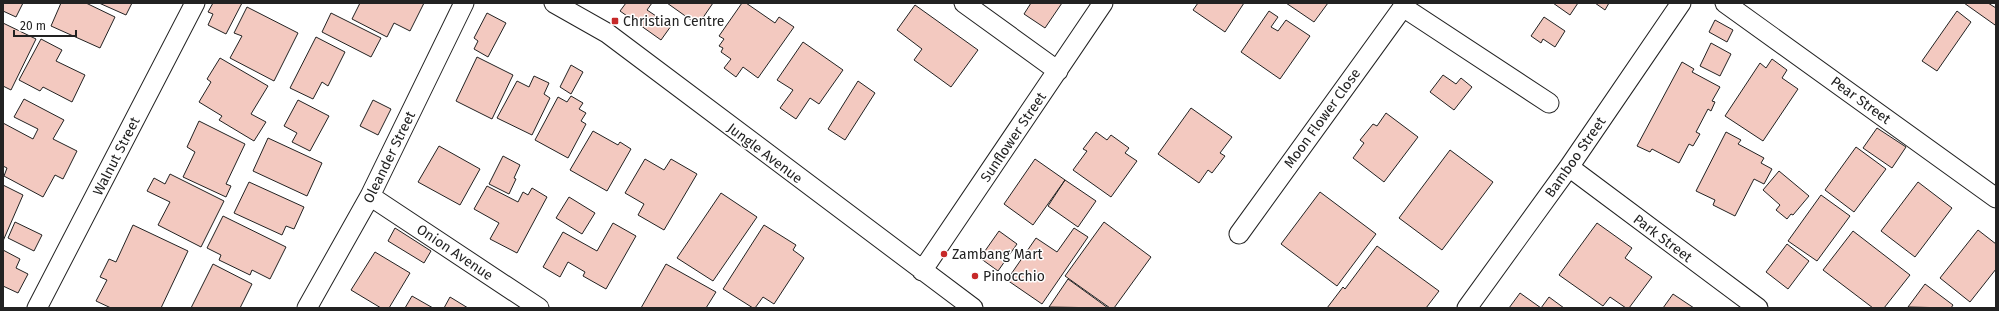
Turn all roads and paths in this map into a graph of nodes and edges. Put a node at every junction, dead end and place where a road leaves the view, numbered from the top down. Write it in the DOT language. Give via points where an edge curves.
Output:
graph roads {
  1 [pos="195,3"];
  2 [pos="464,3"];
  3 [pos="554,3"];
  4 [pos="964,3"];
  5 [pos="1103,3"];
  6 [pos="1681,3"];
  7 [pos="1725,3"];
  8 [pos="1404,5"];
  9 [pos="1058,70"];
  10 [pos="1549,103"];
  11 [pos="1569,167"];
  12 [pos="370,196"];
  13 [pos="1996,198"];
  14 [pos="1239,234"];
  15 [pos="922,271"];
  16 [pos="37,308"];
  17 [pos="307,308"];
  18 [pos="539,308"];
  19 [pos="973,308"];
  20 [pos="1467,308"];
  21 [pos="1758,308"];
  1 -- 16 [label="street, Walnut Street"];
  2 -- 12 [label="street, Oleander Street"];
  3 -- 15 [label="street, Jungle Avenue" via="607,34"];
  4 -- 9 [label="street"];
  5 -- 9 [label="street, Sunflower Street"];
  6 -- 11 [label="street, Bamboo Street"];
  7 -- 13 [label="street, Pear Street"];
  8 -- 10 [label="street"];
  8 -- 14 [label="street, Moon Flower Close"];
  9 -- 15 [label="street, Sunflower Street"];
  11 -- 20 [label="street, Bamboo Street"];
  11 -- 21 [label="street, Park Street"];
  12 -- 17 [label="street, Oleander Street"];
  12 -- 18 [label="street, Onion Avenue"];
  15 -- 19 [label="street, Jungle Avenue"];
}
